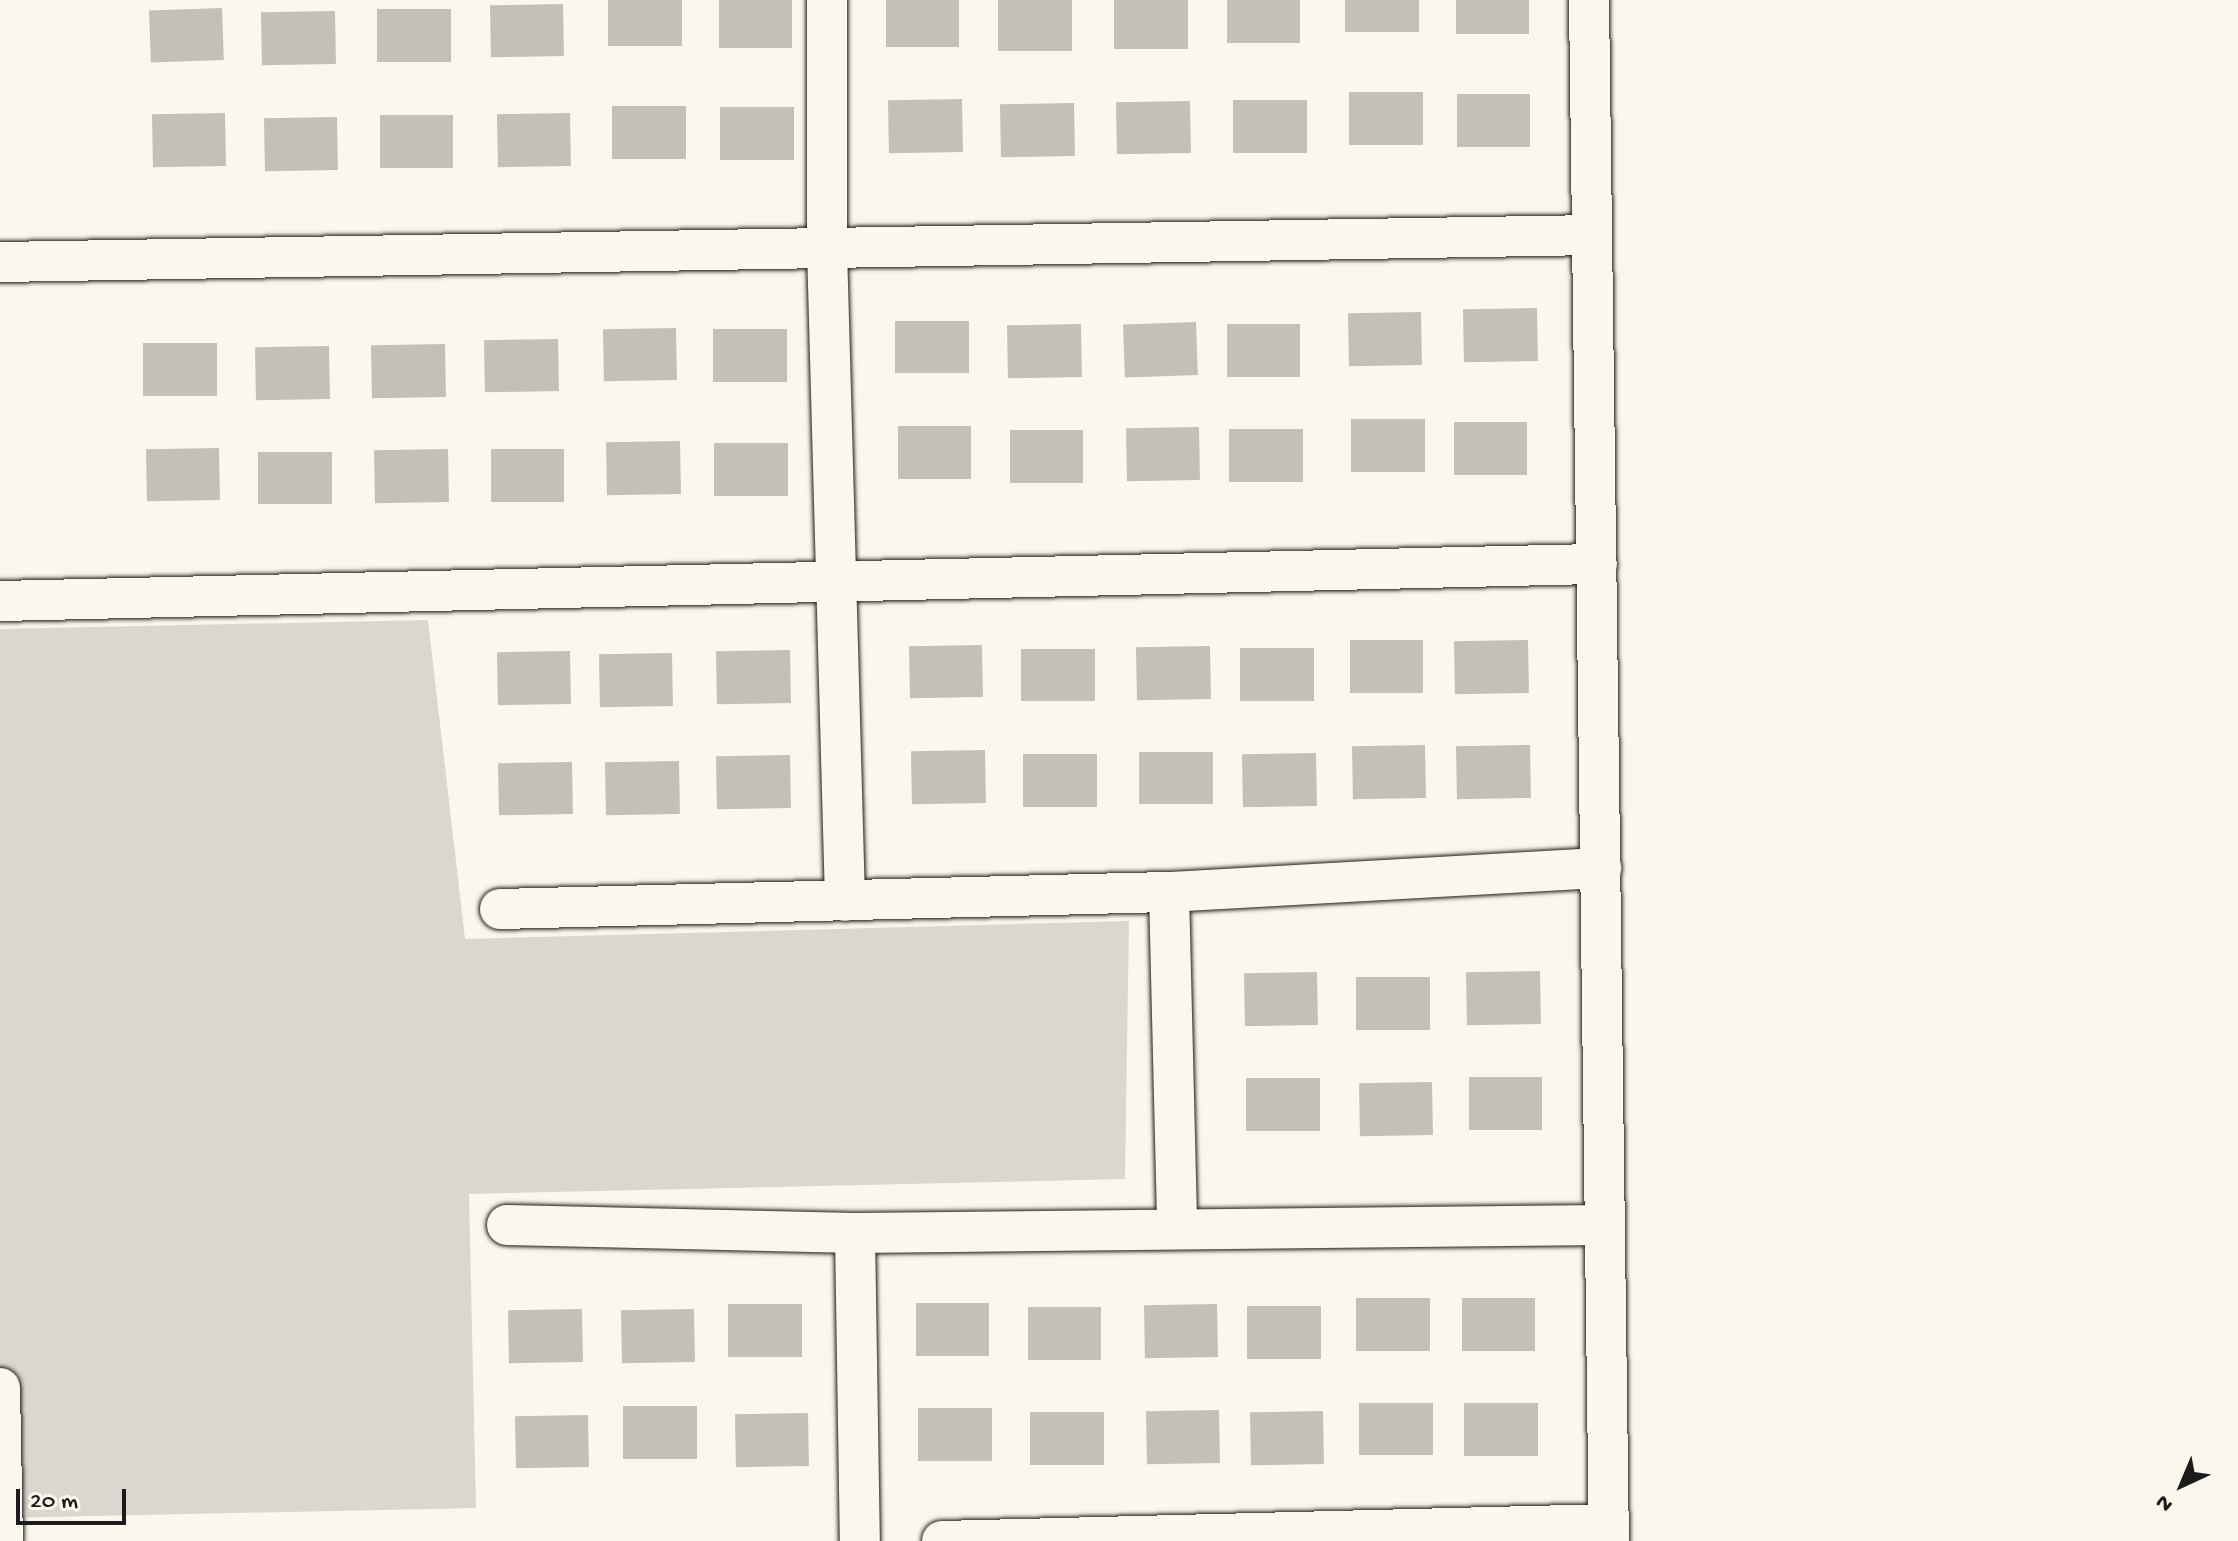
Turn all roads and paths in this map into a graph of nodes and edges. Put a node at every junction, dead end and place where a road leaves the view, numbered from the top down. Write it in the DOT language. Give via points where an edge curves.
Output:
graph roads {
  1 [pos="827,0"];
  2 [pos="1589,0"];
  3 [pos="1592,235"];
  4 [pos="827,248"];
  5 [pos="0,262"];
  6 [pos="1597,564"];
  7 [pos="834,582"];
  8 [pos="0,601"];
  9 [pos="1601,868"];
  10 [pos="1169,892"];
  11 [pos="845,901"];
  12 [pos="500,909"];
  13 [pos="507,1225"];
  14 [pos="1605,1225"];
  15 [pos="1177,1229"];
  16 [pos="855,1233"];
  17 [pos="0,1388"];
  18 [pos="1609,1532"];
  19 [pos="3,1541"];
  20 [pos="860,1541"];
  21 [pos="942,1541"];
  1 -- 4 [label="street"];
  2 -- 3 [label="street"];
  3 -- 4 [label="street"];
  3 -- 6 [label="street"];
  4 -- 5 [label="street"];
  4 -- 7 [label="street"];
  6 -- 7 [label="street"];
  6 -- 9 [label="street"];
  7 -- 8 [label="street"];
  7 -- 11 [label="street"];
  9 -- 10 [label="street"];
  9 -- 14 [label="street"];
  10 -- 11 [label="street"];
  10 -- 15 [label="street"];
  11 -- 12 [label="street"];
  13 -- 16 [label="street"];
  14 -- 15 [label="street"];
  14 -- 18 [label="street"];
  15 -- 16 [label="street"];
  16 -- 20 [label="street"];
  17 -- 19 [label="street"];
  18 -- 21 [label="street"];
}
